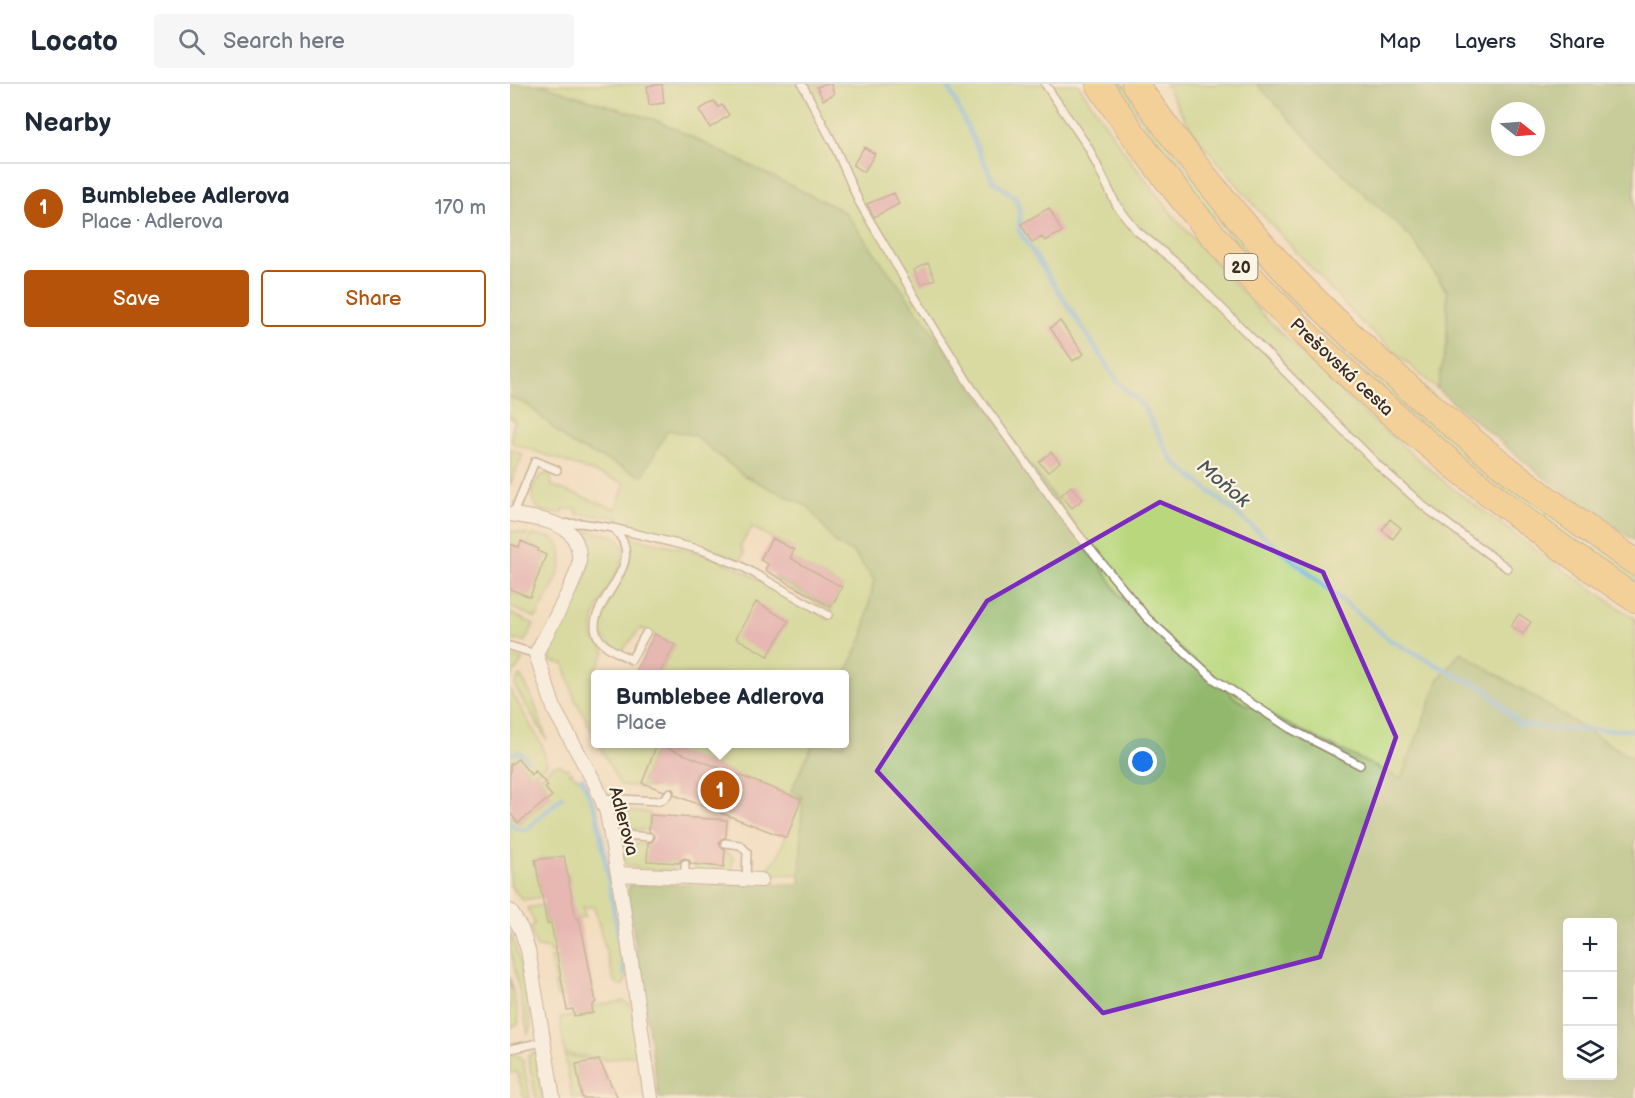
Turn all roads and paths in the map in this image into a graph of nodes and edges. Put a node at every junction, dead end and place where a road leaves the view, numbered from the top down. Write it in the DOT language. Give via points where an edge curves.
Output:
graph roads {
  1 [pos="802,84"];
  2 [pos="1045,84"];
  3 [pos="1100,84"];
  4 [pos="1135,84"];
  5 [pos="1158,84"];
  6 [pos="1197,168"];
  7 [pos="557,470"];
  8 [pos="511,514"];
  9 [pos="557,524"];
  10 [pos="613,528"];
  11 [pos="1635,562"];
  12 [pos="1507,568"];
  13 [pos="1635,599"];
  14 [pos="828,615"];
  15 [pos="646,633"];
  16 [pos="510,646"];
  17 [pos="536,654"];
  18 [pos="1360,765"];
  19 [pos="669,793"];
  20 [pos="601,798"];
  21 [pos="618,834"];
  22 [pos="649,837"];
  23 [pos="725,843"];
  24 [pos="618,874"];
  25 [pos="746,880"];
  26 [pos="761,880"];
  27 [pos="510,911"];
  28 [pos="543,1042"];
  29 [pos="510,1049"];
  30 [pos="553,1098"];
  31 [pos="651,1098"];
  1 -- 18 [label="lane" via="859,201 915,297 971,387 1072,528 1147,618 1214,679 1292,729"];
  2 -- 12 [label="lane" via="1088,147 1117,206 1137,231 1180,266 1379,466 1426,508"];
  3 -- 13 [label="highway, Prešovská cesta / 20" via="1166,177 1232,257 1316,345 1487,494"];
  4 -- 6 [label="highway, Prešovská cesta / 20"];
  5 -- 6 [label="highway"];
  6 -- 11 [label="highway, Prešovská cesta / 20" via="1275,260 1425,403 1503,467"];
  7 -- 8 [label="lane" via="535,461"];
  8 -- 9 [label="street"];
  9 -- 10 [label="lane"];
  9 -- 17 [label="street" via="575,540 579,561"];
  10 -- 14 [label="lane" via="702,550 741,566"];
  10 -- 15 [label="lane" via="622,537 626,558 598,614 596,632 607,646 631,660"];
  16 -- 17 [label="lane"];
  17 -- 20 [label="street, Adlerova" via="555,711"];
  19 -- 20 [label="lane" via="659,801"];
  20 -- 21 [label="street, Adlerova"];
  21 -- 22 [label="lane"];
  21 -- 24 [label="street, Adlerova"];
  23 -- 25 [label="lane" via="740,845 747,852"];
  24 -- 25 [label="street" via="685,871"];
  24 -- 31 [label="street, Adlerova"];
  25 -- 26 [label="street"];
  27 -- 28 [label="street" via="528,950"];
  28 -- 29 [label="lane"];
  28 -- 30 [label="street"];
}
